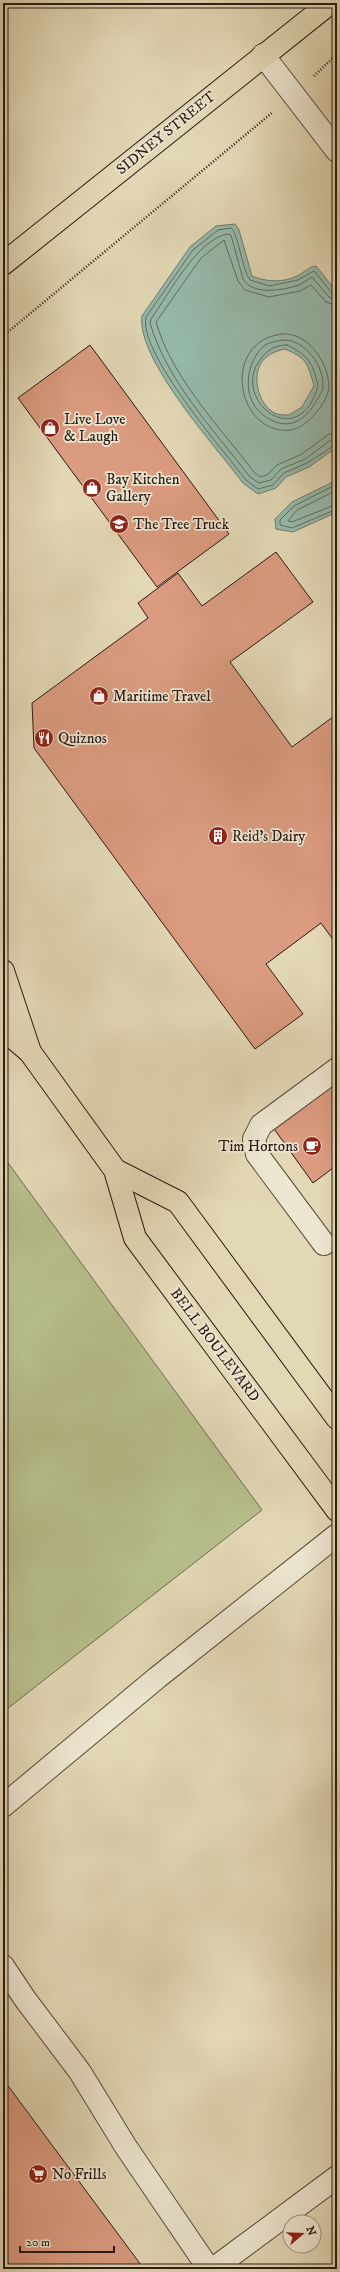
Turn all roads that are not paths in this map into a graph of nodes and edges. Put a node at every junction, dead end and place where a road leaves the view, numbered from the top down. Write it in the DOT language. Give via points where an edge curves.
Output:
graph roads {
  1 [pos="330,3"];
  2 [pos="263,55"];
  3 [pos="337,151"];
  4 [pos="3,264"];
  5 [pos="3,971"];
  6 [pos="3,1029"];
  7 [pos="30,1052"];
  8 [pos="337,1069"];
  9 [pos="115,1170"];
  10 [pos="324,1244"];
  11 [pos="337,1418"];
  12 [pos="337,1510"];
  13 [pos="337,1535"];
  14 [pos="3,1806"];
  15 [pos="3,1966"];
  16 [pos="337,2177"];
  17 [pos="209,2269"];
  18 [pos="213,2269"];
  1 -- 2 [label="main road, SIDNEY STREET"];
  2 -- 3 [label="lane"];
  2 -- 4 [label="main road, SIDNEY STREET"];
  5 -- 7 [label="main road, BELL BOULEVARD"];
  6 -- 7 [label="main road, BELL BOULEVARD"];
  7 -- 9 [label="main road, BELL BOULEVARD"];
  8 -- 10 [label="lane" via="261,1125 254,1139 257,1154"];
  9 -- 11 [label="main road, BELL BOULEVARD" via="178,1202"];
  9 -- 12 [label="main road, BELL BOULEVARD" via="135,1238"];
  13 -- 14 [label="lane" via="158,1677"];
  15 -- 17 [label="lane" via="80,2072 126,2147"];
  16 -- 18 [label="lane"];
}
